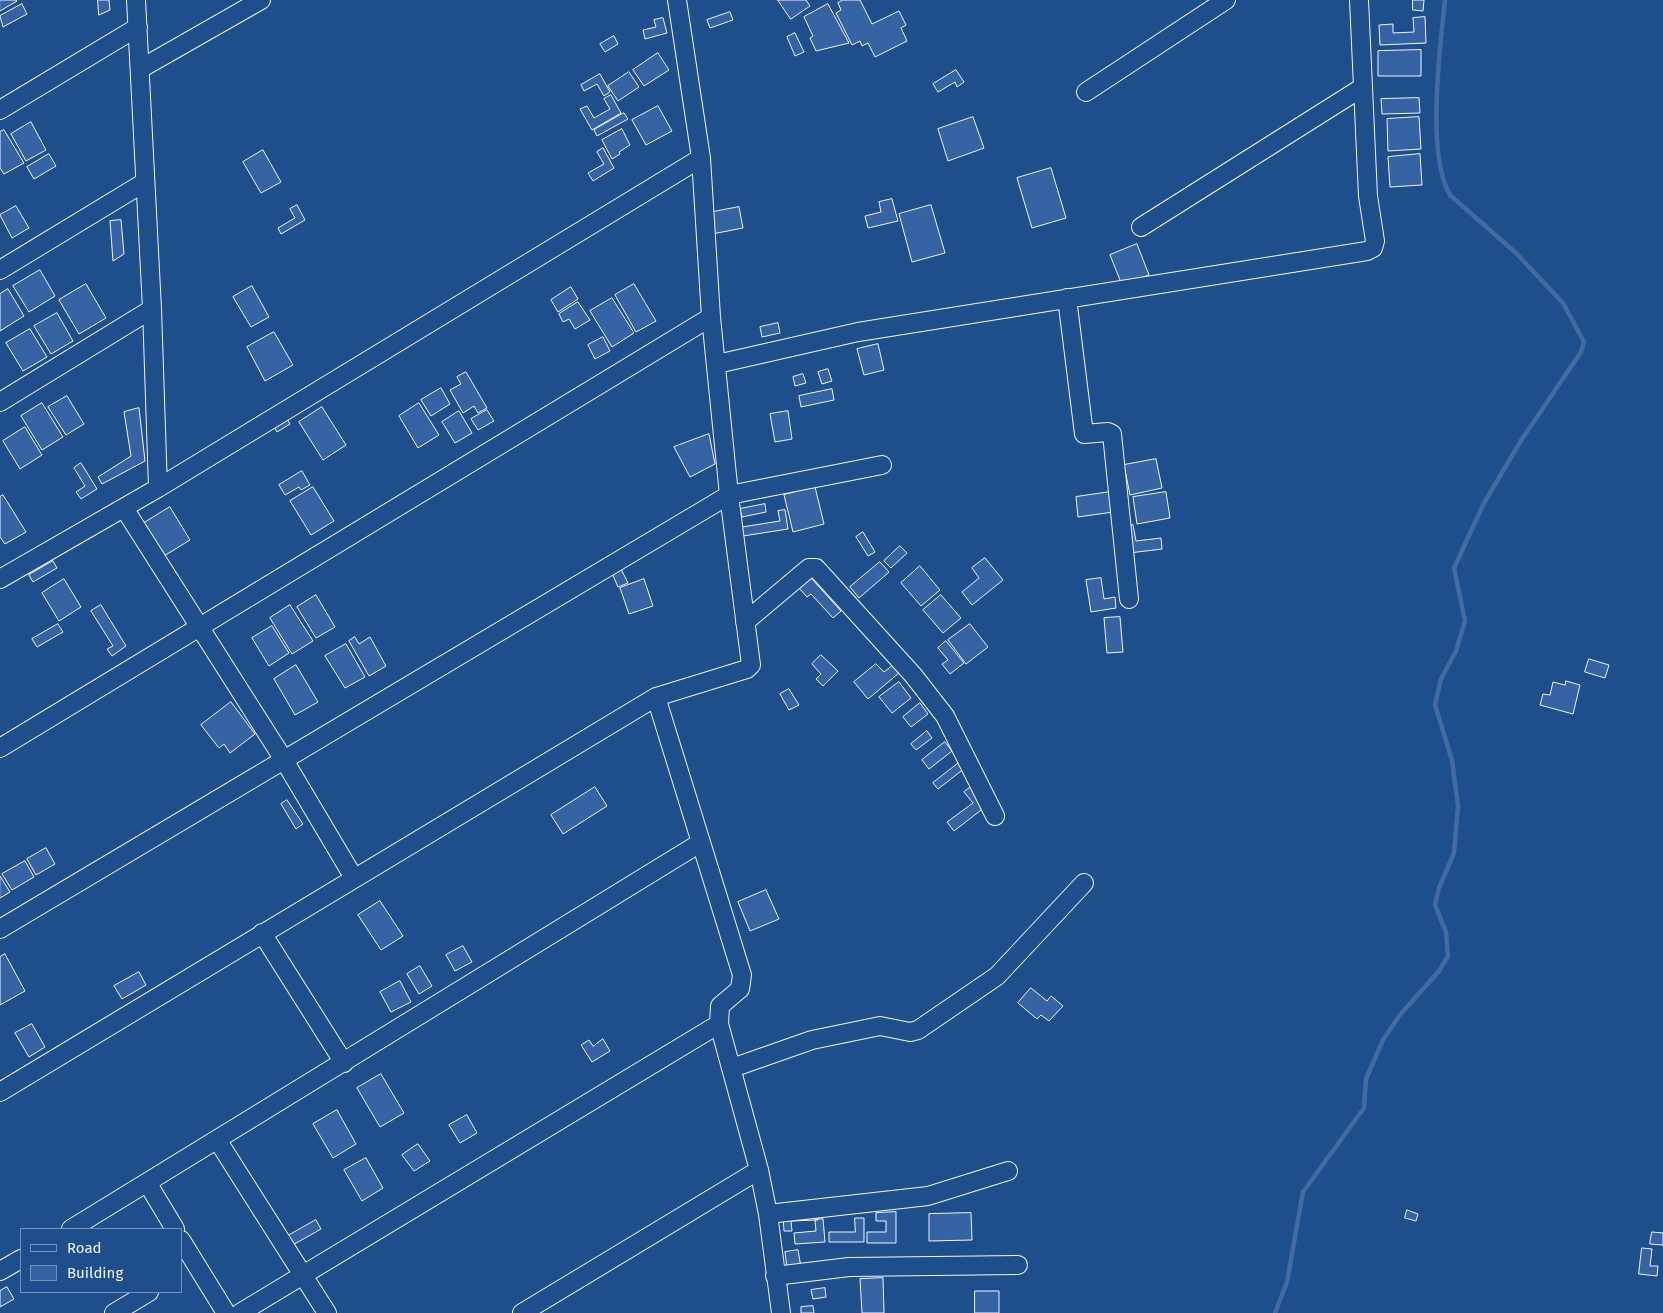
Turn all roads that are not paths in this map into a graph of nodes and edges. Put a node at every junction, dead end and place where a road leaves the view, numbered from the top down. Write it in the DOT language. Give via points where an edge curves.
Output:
graph roads {
  1 [pos="136,0"];
  2 [pos="260,0"];
  3 [pos="677,0"];
  4 [pos="1226,0"];
  5 [pos="1359,0"];
  6 [pos="138,27"];
  7 [pos="140,69"];
  8 [pos="1363,87"];
  9 [pos="1086,92"];
  10 [pos="0,110"];
  11 [pos="701,158"];
  12 [pos="145,182"];
  13 [pos="1141,227"];
  14 [pos="0,270"];
  15 [pos="1066,298"];
  16 [pos="152,309"];
  17 [pos="712,317"];
  18 [pos="717,364"];
  19 [pos="0,402"];
  20 [pos="882,465"];
  21 [pos="158,488"];
  22 [pos="728,495"];
  23 [pos="124,508"];
  24 [pos="0,579"];
  25 [pos="1129,599"];
  26 [pos="745,622"];
  27 [pos="198,627"];
  28 [pos="656,697"];
  29 [pos="0,748"];
  30 [pos="284,760"];
  31 [pos="995,816"];
  32 [pos="700,843"];
  33 [pos="354,878"];
  34 [pos="1084,883"];
  35 [pos="0,929"];
  36 [pos="262,933"];
  37 [pos="719,1024"];
  38 [pos="344,1063"];
  39 [pos="732,1068"];
  40 [pos="0,1092"];
  41 [pos="218,1141"];
  42 [pos="759,1170"];
  43 [pos="1008,1172"];
  44 [pos="148,1184"];
  45 [pos="768,1214"];
  46 [pos="73,1228"];
  47 [pos="174,1228"];
  48 [pos="182,1244"];
  49 [pos="20,1260"];
  50 [pos="1018,1265"];
  51 [pos="189,1268"];
  52 [pos="0,1271"];
  53 [pos="304,1275"];
  54 [pos="775,1276"];
  55 [pos="148,1293"];
  56 [pos="114,1313"];
  57 [pos="226,1313"];
  58 [pos="240,1313"];
  59 [pos="327,1313"];
  60 [pos="522,1313"];
  61 [pos="781,1313"];
  1 -- 6 [label="street"];
  2 -- 7 [label="street"];
  3 -- 11 [label="street"];
  4 -- 9 [label="street"];
  5 -- 8 [label="street"];
  6 -- 7 [label="street"];
  6 -- 10 [label="street"];
  7 -- 12 [label="street"];
  8 -- 13 [label="street"];
  8 -- 15 [label="street" via="1373,248"];
  11 -- 17 [label="street"];
  11 -- 21 [label="street"];
  12 -- 14 [label="street"];
  12 -- 16 [label="street"];
  15 -- 18 [label="street" via="858,332"];
  15 -- 25 [label="street" via="1084,434 1112,434"];
  16 -- 19 [label="street"];
  16 -- 21 [label="street"];
  17 -- 18 [label="street"];
  17 -- 27 [label="street"];
  18 -- 22 [label="street"];
  20 -- 22 [label="street"];
  21 -- 23 [label="street"];
  22 -- 26 [label="street"];
  22 -- 30 [label="street"];
  23 -- 24 [label="street"];
  23 -- 27 [label="street"];
  26 -- 28 [label="street" via="750,667"];
  26 -- 31 [label="street" via="810,568 816,568 913,675 945,716"];
  27 -- 29 [label="street"];
  27 -- 30 [label="street"];
  28 -- 32 [label="street"];
  28 -- 33 [label="street"];
  30 -- 33 [label="street"];
  30 -- 35 [label="street"];
  32 -- 37 [label="street" via="742,975 740,989 720,1006"];
  32 -- 38 [label="street"];
  33 -- 36 [label="street"];
  34 -- 39 [label="street" via="997,976 918,1030 910,1032 880,1026 812,1040"];
  36 -- 38 [label="street"];
  36 -- 40 [label="street"];
  37 -- 39 [label="street"];
  37 -- 53 [label="street"];
  38 -- 41 [label="street"];
  39 -- 42 [label="street"];
  41 -- 44 [label="street"];
  41 -- 53 [label="street"];
  42 -- 45 [label="street"];
  42 -- 60 [label="street"];
  43 -- 45 [label="street" via="928,1196"];
  44 -- 46 [label="street"];
  44 -- 47 [label="street"];
  45 -- 54 [label="street"];
  48 -- 51 [label="street"];
  49 -- 52 [label="street"];
  50 -- 54 [label="street" via="849,1267"];
  51 -- 57 [label="street"];
  53 -- 58 [label="street"];
  53 -- 59 [label="street"];
  54 -- 61 [label="street"];
  55 -- 56 [label="street"];
}
